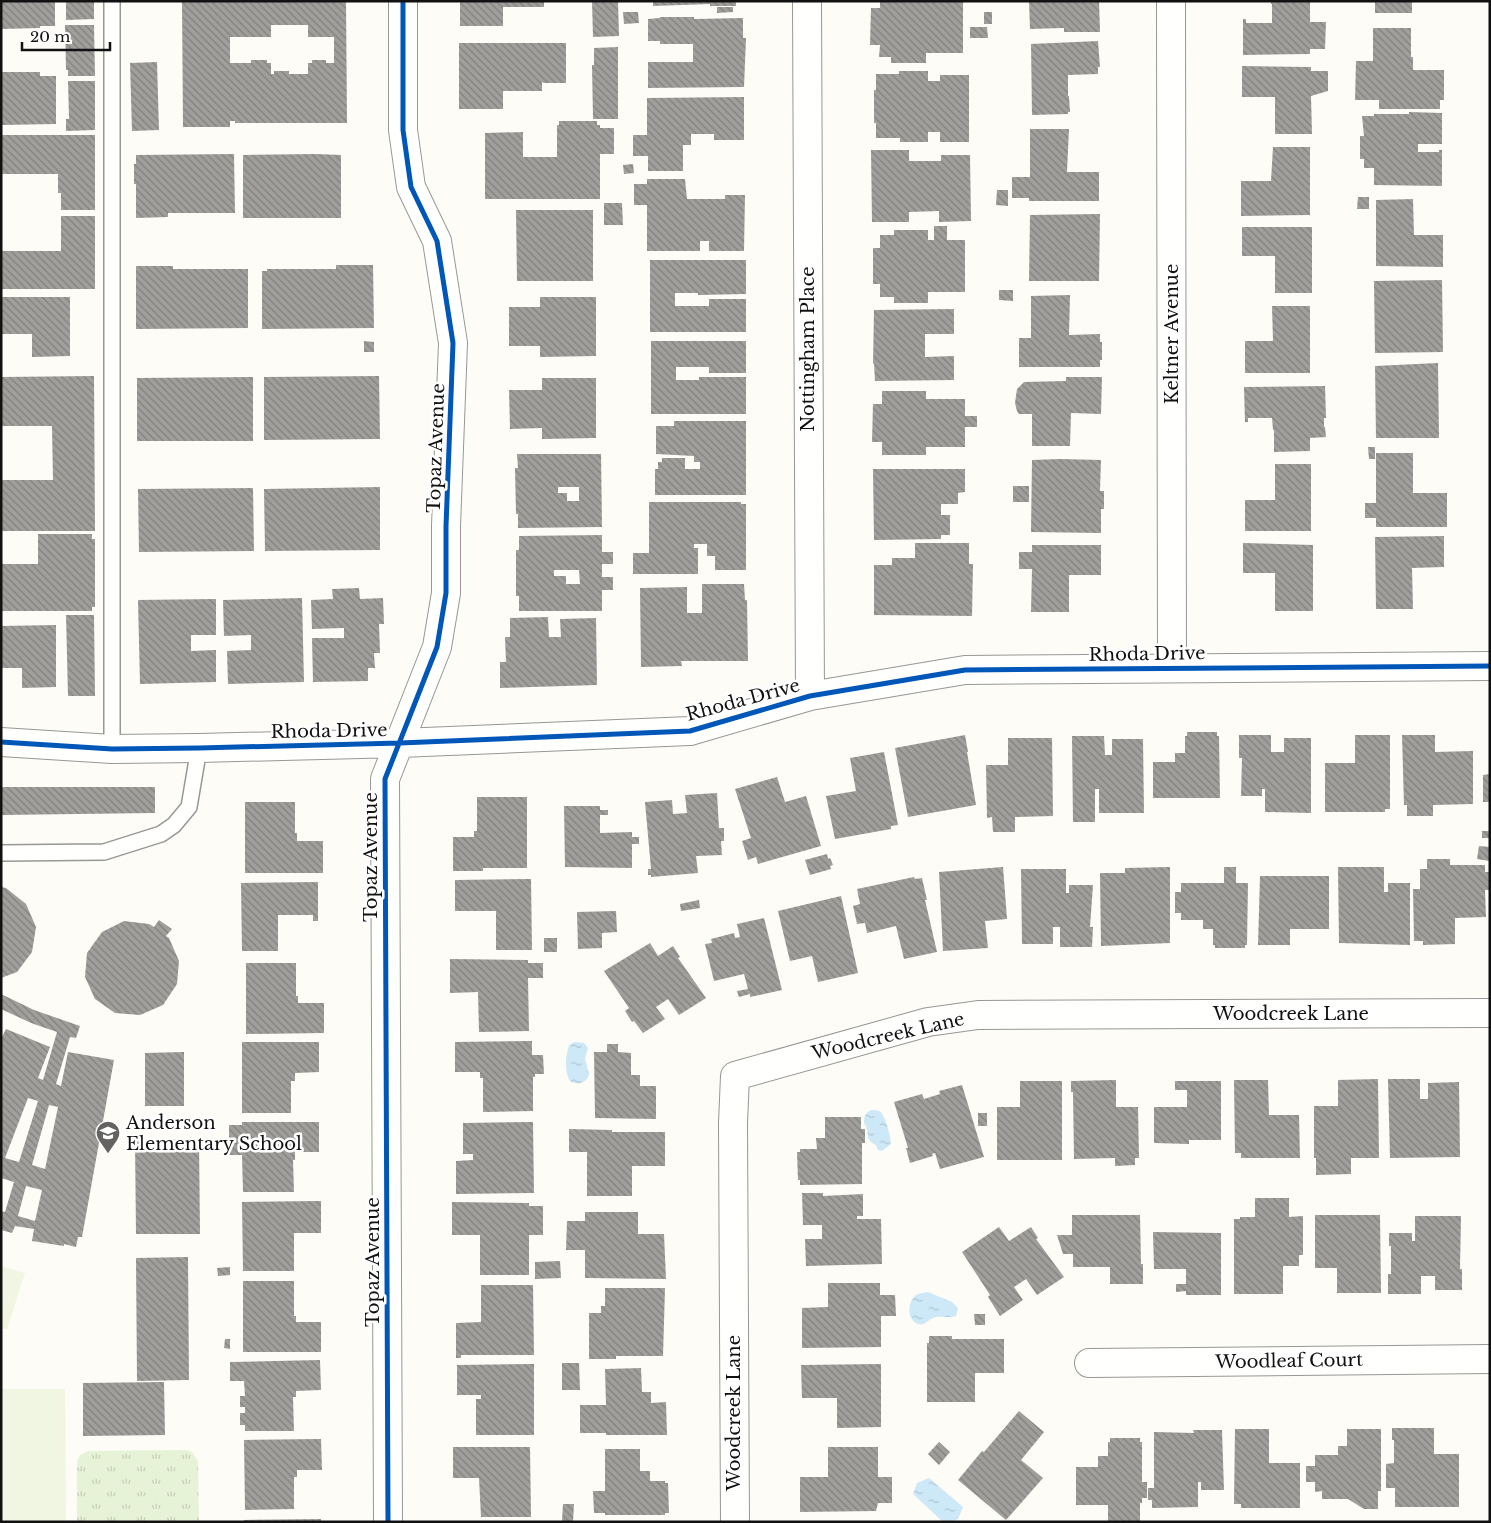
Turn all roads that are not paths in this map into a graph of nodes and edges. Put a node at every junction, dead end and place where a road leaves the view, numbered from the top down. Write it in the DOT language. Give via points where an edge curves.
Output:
graph roads {
  1 [pos="112,1"];
  2 [pos="403,1"];
  3 [pos="807,1"];
  4 [pos="1172,1"];
  5 [pos="1490,666"];
  6 [pos="1172,668"];
  7 [pos="810,696"];
  8 [pos="1,742"];
  9 [pos="400,743"];
  10 [pos="199,748"];
  11 [pos="112,749"];
  12 [pos="1,853"];
  13 [pos="1490,1013"];
  14 [pos="1490,1359"];
  15 [pos="1089,1363"];
  16 [pos="388,1522"];
  17 [pos="735,1522"];
  1 -- 11 [label="lane"];
  2 -- 9 [label="street, Topaz Avenue" via="403,130 411,187 437,241 453,343 446,593 437,647"];
  3 -- 7 [label="street, Nottingham Place"];
  4 -- 6 [label="street, Keltner Avenue"];
  5 -- 6 [label="street, Rhoda Drive"];
  6 -- 7 [label="street, Rhoda Drive" via="965,670"];
  7 -- 9 [label="street, Rhoda Drive" via="690,731"];
  8 -- 11 [label="street, Rhoda Drive"];
  9 -- 10 [label="street, Rhoda Drive"];
  9 -- 16 [label="street, Topaz Avenue" via="385,779"];
  10 -- 11 [label="street, Rhoda Drive"];
  10 -- 12 [label="lane" via="189,807 174,825 161,834 104,852"];
  13 -- 17 [label="street, Woodcreek Lane" via="978,1015 928,1022 735,1076"];
  14 -- 15 [label="street, Woodleaf Court"];
}
